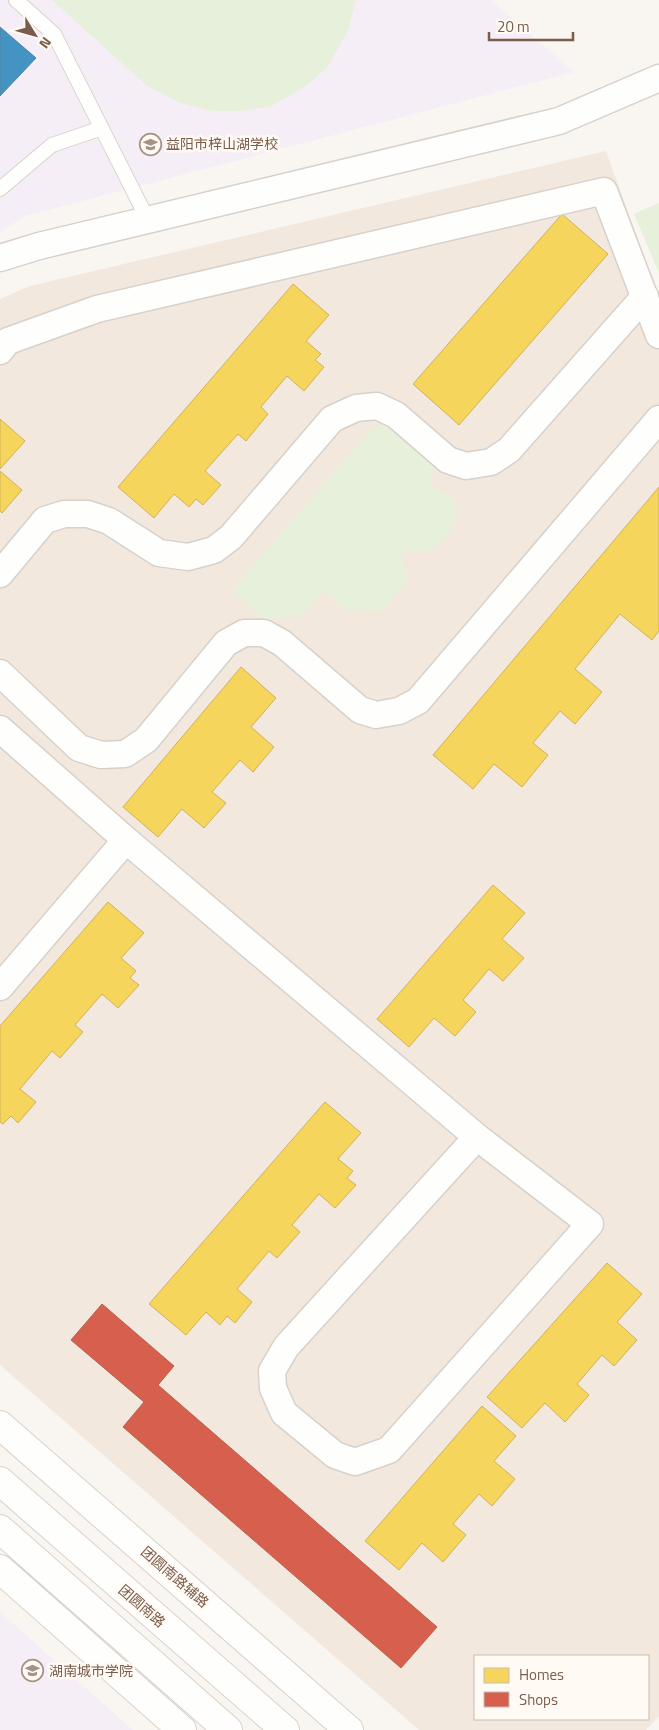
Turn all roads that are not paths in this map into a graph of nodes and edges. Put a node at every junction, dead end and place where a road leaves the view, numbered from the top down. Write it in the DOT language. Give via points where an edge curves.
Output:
graph roads {
  1 [pos="16,0"];
  2 [pos="659,78"];
  3 [pos="102,128"];
  4 [pos="0,189"];
  5 [pos="148,220"];
  6 [pos="0,258"];
  7 [pos="645,296"];
  8 [pos="659,335"];
  9 [pos="0,351"];
  10 [pos="659,419"];
  11 [pos="0,574"];
  12 [pos="0,673"];
  13 [pos="2,737"];
  14 [pos="126,840"];
  15 [pos="0,987"];
  16 [pos="477,1137"];
  17 [pos="0,1425"];
  18 [pos="0,1481"];
  19 [pos="0,1529"];
  20 [pos="0,1569"];
  21 [pos="182,1730"];
  22 [pos="228,1730"];
  23 [pos="285,1730"];
  24 [pos="349,1730"];
  1 -- 3 [label="lane" via="54,34"];
  2 -- 5 [label="street" via="559,121"];
  3 -- 4 [label="lane" via="52,145"];
  3 -- 5 [label="lane"];
  5 -- 6 [label="street"];
  7 -- 8 [label="street"];
  7 -- 9 [label="street" via="604,191 97,309 8,341"];
  7 -- 11 [label="street" via="509,450 491,462 466,466 448,460 396,415 377,406 356,408 332,419 231,537 214,550 188,557 159,553 109,521 88,514 64,514 45,520"];
  10 -- 12 [label="street" via="418,701 399,711 376,715 360,710 282,643 264,633 244,633 226,644 146,740 125,754 101,755 79,748"];
  13 -- 14 [label="street"];
  14 -- 15 [label="street"];
  14 -- 16 [label="street"];
  16 -- 16 [label="street" via="286,1346 272,1370 273,1388 284,1413 335,1455 355,1462 389,1450 590,1224"];
  17 -- 24 [label="street, 团圆南路辅路"];
  18 -- 23 [label="street, 团圆南路"];
  19 -- 22 [label="street"];
  20 -- 21 [label="street"];
}
